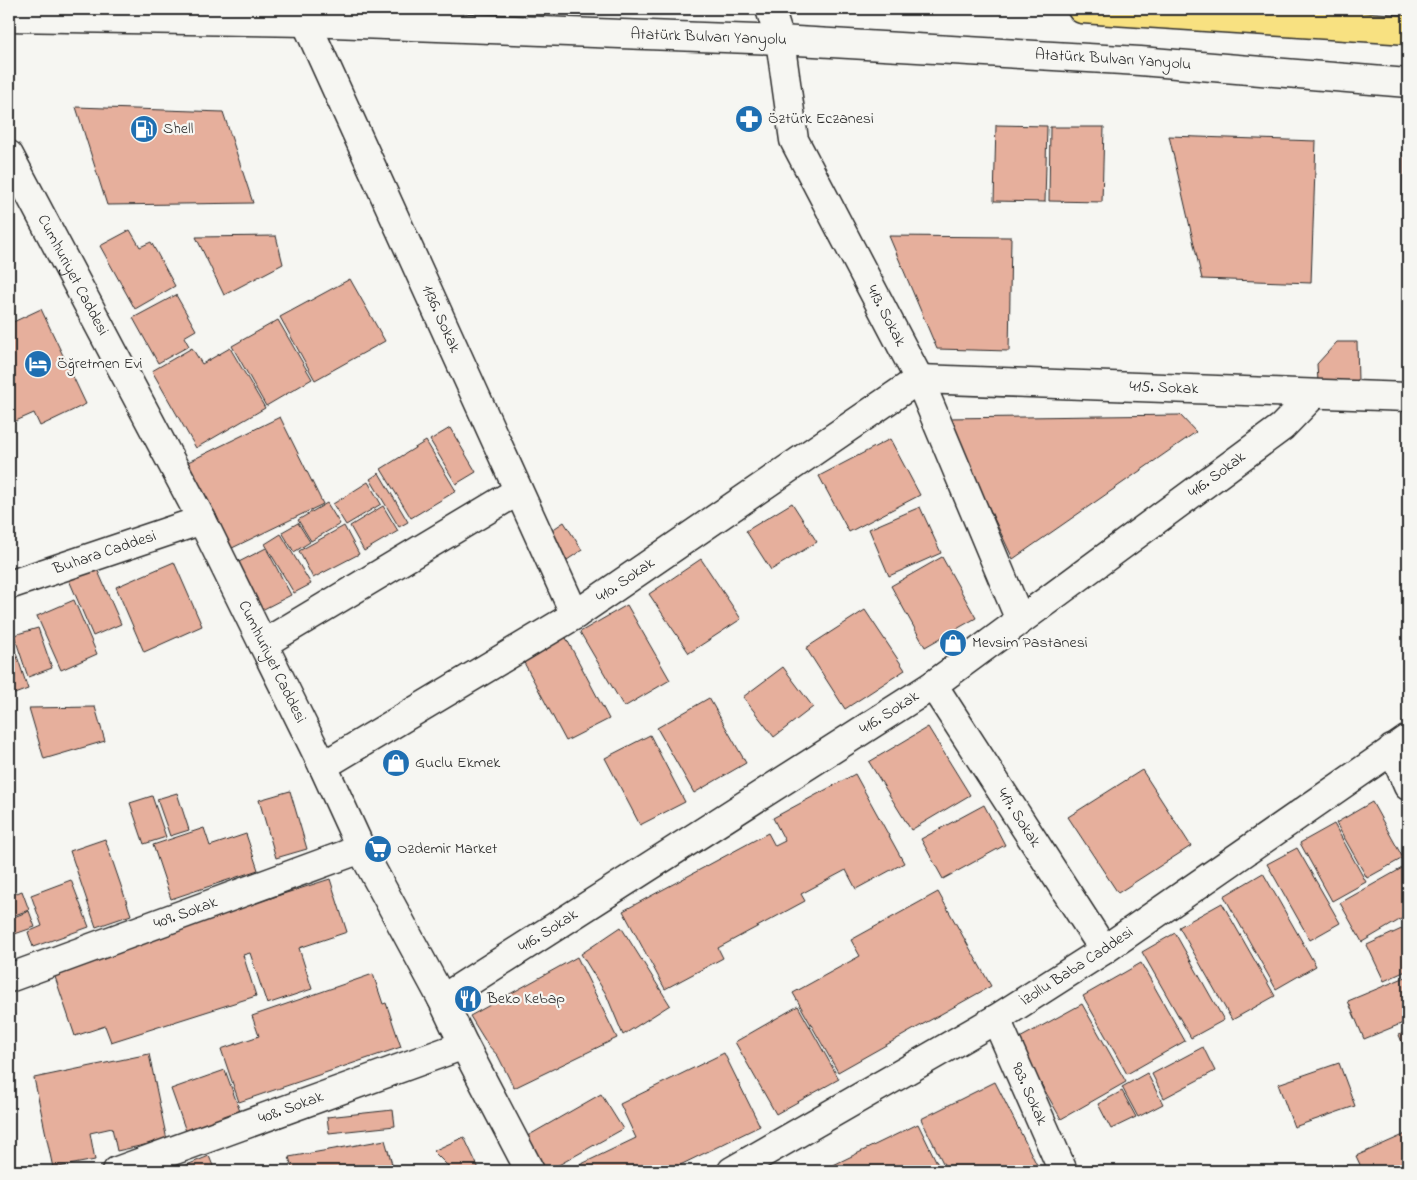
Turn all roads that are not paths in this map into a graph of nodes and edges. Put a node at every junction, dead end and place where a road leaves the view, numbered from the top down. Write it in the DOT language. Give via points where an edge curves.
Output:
graph roads {
  1 [pos="770,9"];
  2 [pos="1082,9"];
  3 [pos="9,17"];
  4 [pos="306,22"];
  5 [pos="1408,30"];
  6 [pos="780,40"];
  7 [pos="1408,82"];
  8 [pos="9,155"];
  9 [pos="919,379"];
  10 [pos="1313,395"];
  11 [pos="1408,397"];
  12 [pos="518,491"];
  13 [pos="202,520"];
  14 [pos="9,585"];
  15 [pos="574,615"];
  16 [pos="1020,620"];
  17 [pos="263,644"];
  18 [pos="933,685"];
  19 [pos="1400,744"];
  20 [pos="323,766"];
  21 [pos="1408,786"];
  22 [pos="361,849"];
  23 [pos="1104,950"];
  24 [pos="9,978"];
  25 [pos="442,999"];
  26 [pos="996,1019"];
  27 [pos="464,1045"];
  28 [pos="117,1171"];
  29 [pos="530,1171"];
  30 [pos="732,1171"];
  31 [pos="1063,1171"];
  1 -- 6 [label="street, 413. Sokak"];
  2 -- 5 [label="highway"];
  3 -- 4 [label="street, Atatürk Bulvarı Yanyolu"];
  4 -- 6 [label="street, Atatürk Bulvarı Yanyolu"];
  4 -- 12 [label="street, 1136. Sokak"];
  6 -- 7 [label="street, Atatürk Bulvarı Yanyolu" via="1140,61"];
  6 -- 9 [label="street, 413. Sokak" via="794,140"];
  8 -- 13 [label="street, Cumhuriyet Caddesi"];
  9 -- 10 [label="street, 415. Sokak"];
  9 -- 15 [label="street, 410. Sokak"];
  9 -- 16 [label="street, 413. Sokak"];
  10 -- 11 [label="street, 415. Sokak"];
  10 -- 16 [label="street, 416. Sokak" via="1282,428"];
  12 -- 15 [label="street, 1136. Sokak"];
  12 -- 17 [label="street"];
  13 -- 14 [label="street, Buhara Caddesi"];
  13 -- 17 [label="street, Cumhuriyet Caddesi"];
  15 -- 20 [label="street, 410. Sokak"];
  16 -- 18 [label="street, 416. Sokak"];
  17 -- 20 [label="street, Cumhuriyet Caddesi"];
  18 -- 23 [label="street, 417. Sokak"];
  18 -- 25 [label="street, 416. Sokak"];
  19 -- 21 [label="street"];
  19 -- 23 [label="street, İzollu Baba Caddesi"];
  20 -- 22 [label="street, Cumhuriyet Caddesi"];
  22 -- 24 [label="street, 409. Sokak"];
  22 -- 25 [label="street, Cumhuriyet Caddesi"];
  23 -- 26 [label="street, İzollu Baba Caddesi"];
  25 -- 27 [label="street, Cumhuriyet Caddesi"];
  26 -- 30 [label="street, İzollu Baba Caddesi"];
  26 -- 31 [label="street, 903. Sokak"];
  27 -- 28 [label="street, 408. Sokak"];
  27 -- 29 [label="street, Cumhuriyet Caddesi"];
}
